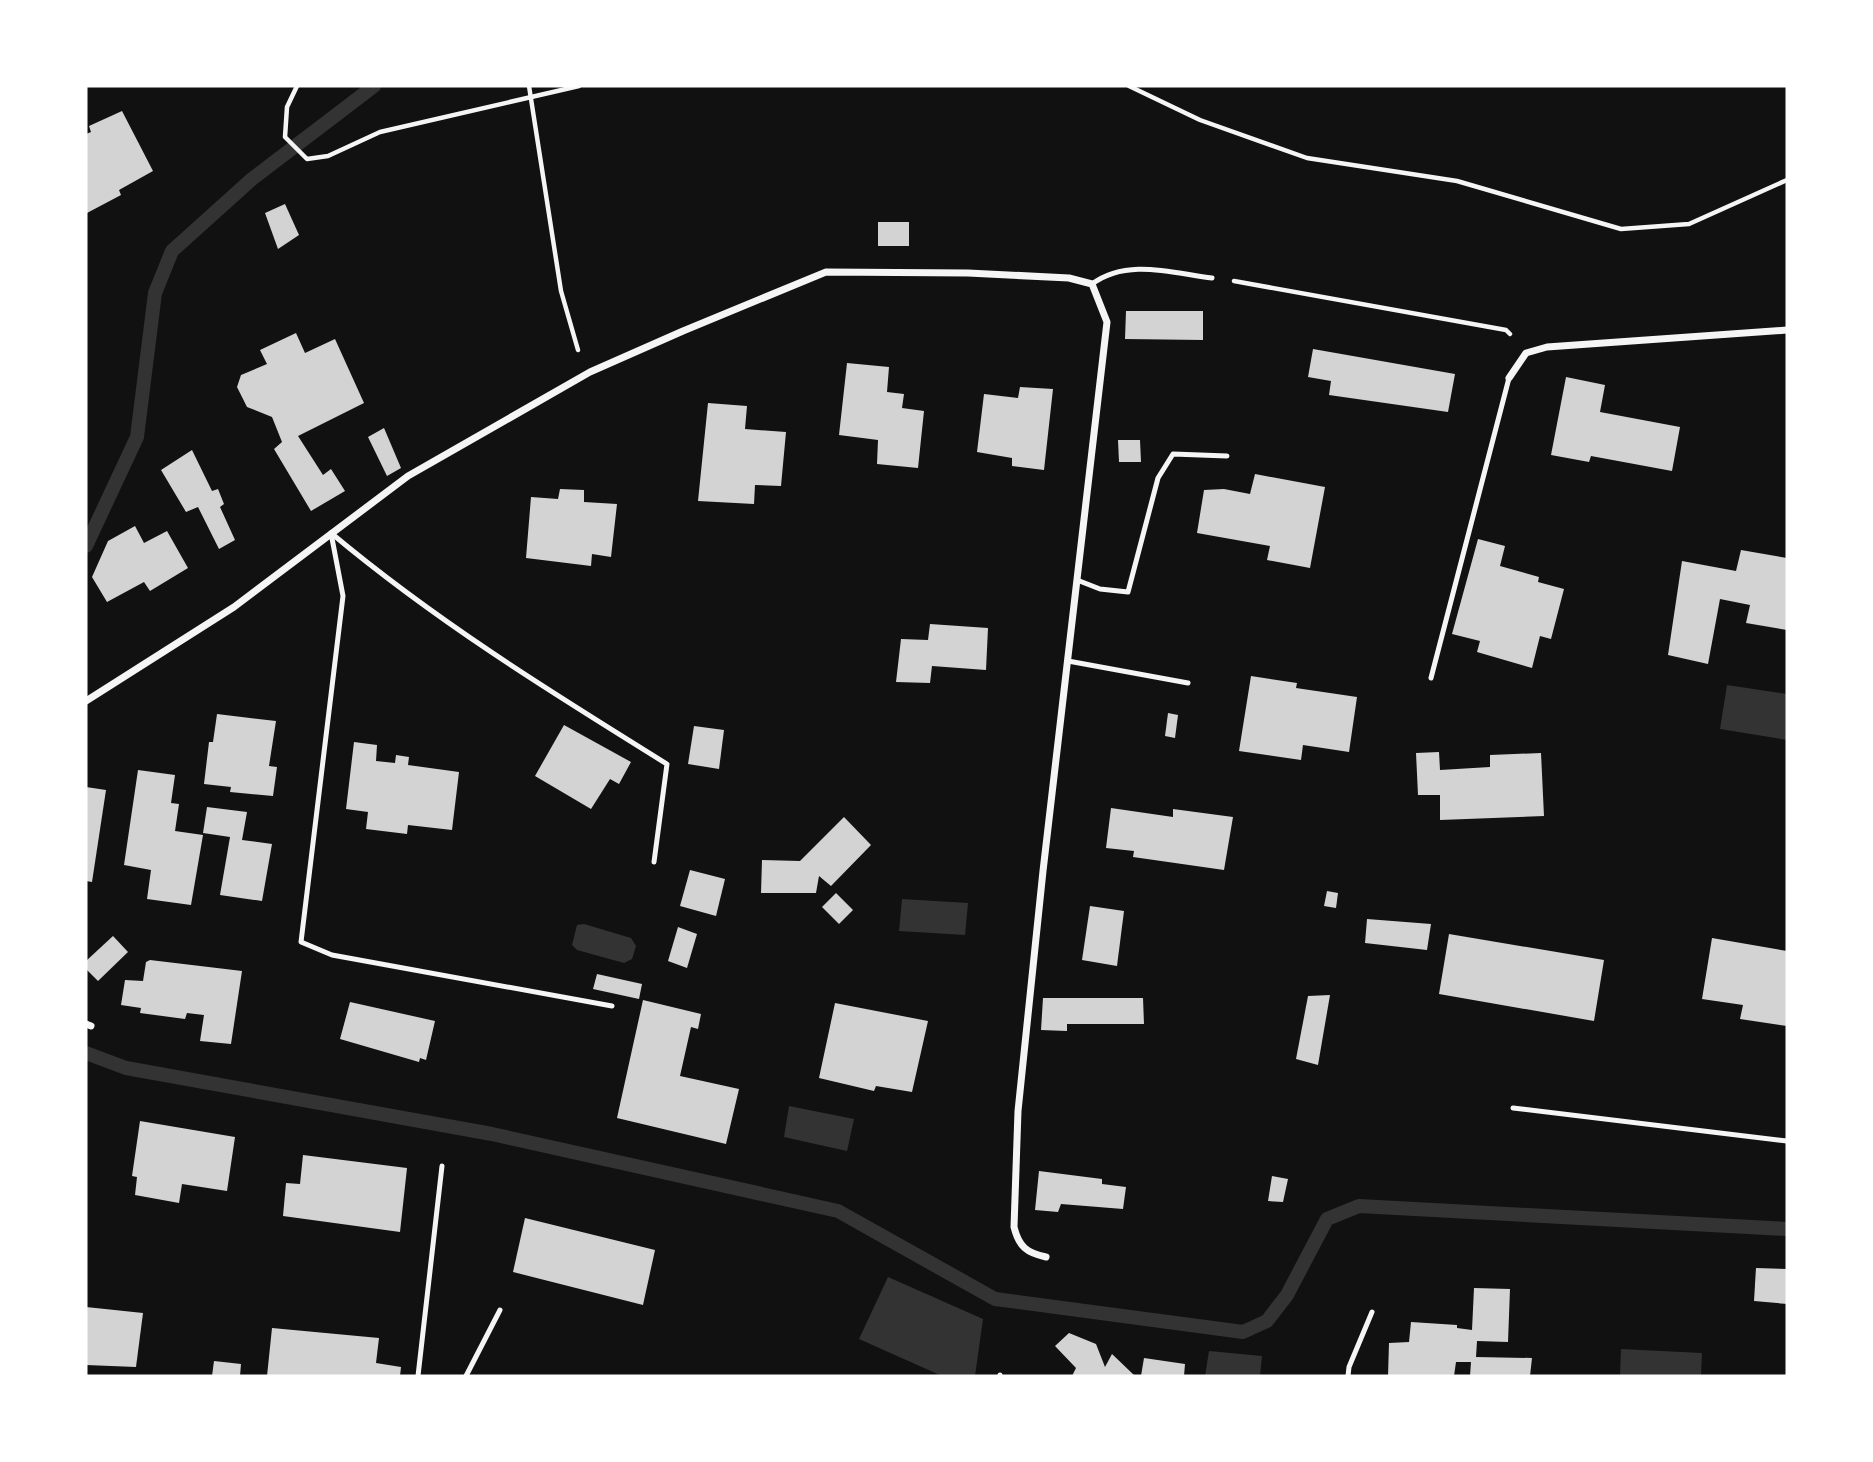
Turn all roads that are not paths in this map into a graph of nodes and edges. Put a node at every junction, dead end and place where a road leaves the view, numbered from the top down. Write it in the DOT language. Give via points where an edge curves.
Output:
graph roads {
  1 [pos="1212,278"];
  2 [pos="1092,284"];
  3 [pos="1787,330"];
  4 [pos="1509,378"];
  5 [pos="1227,456"];
  6 [pos="331,533"];
  7 [pos="1077,580"];
  8 [pos="1068,661"];
  9 [pos="1431,677"];
  10 [pos="1188,683"];
  11 [pos="86,701"];
  12 [pos="654,862"];
  13 [pos="612,1006"];
  14 [pos="1513,1108"];
  15 [pos="1787,1141"];
  16 [pos="442,1166"];
  17 [pos="1046,1257"];
  18 [pos="500,1310"];
  19 [pos="1372,1312"];
  20 [pos="418,1376"];
  21 [pos="466,1376"];
  22 [pos="1348,1376"];
  1 -- 2 [label="lane" via="1129,268 1106,274"];
  2 -- 6 [label="street" via="1069,278 968,273 826,272 590,372 408,476"];
  2 -- 7 [label="street" via="1107,322"];
  3 -- 4 [label="street" via="1575,344 1526,353"];
  4 -- 9 [label="lane"];
  5 -- 7 [label="lane" via="1173,454 1158,478 1128,592"];
  6 -- 11 [label="street" via="234,607"];
  6 -- 12 [label="lane" via="379,574 512,668 667,764"];
  6 -- 13 [label="lane" via="343,596 301,942 332,955"];
  7 -- 8 [label="street"];
  8 -- 10 [label="lane"];
  8 -- 17 [label="street" via="1018,1111 1014,1227 1017,1240 1029,1253"];
  14 -- 15 [label="lane"];
  16 -- 20 [label="lane"];
  18 -- 21 [label="lane"];
  19 -- 22 [label="lane"];
}
